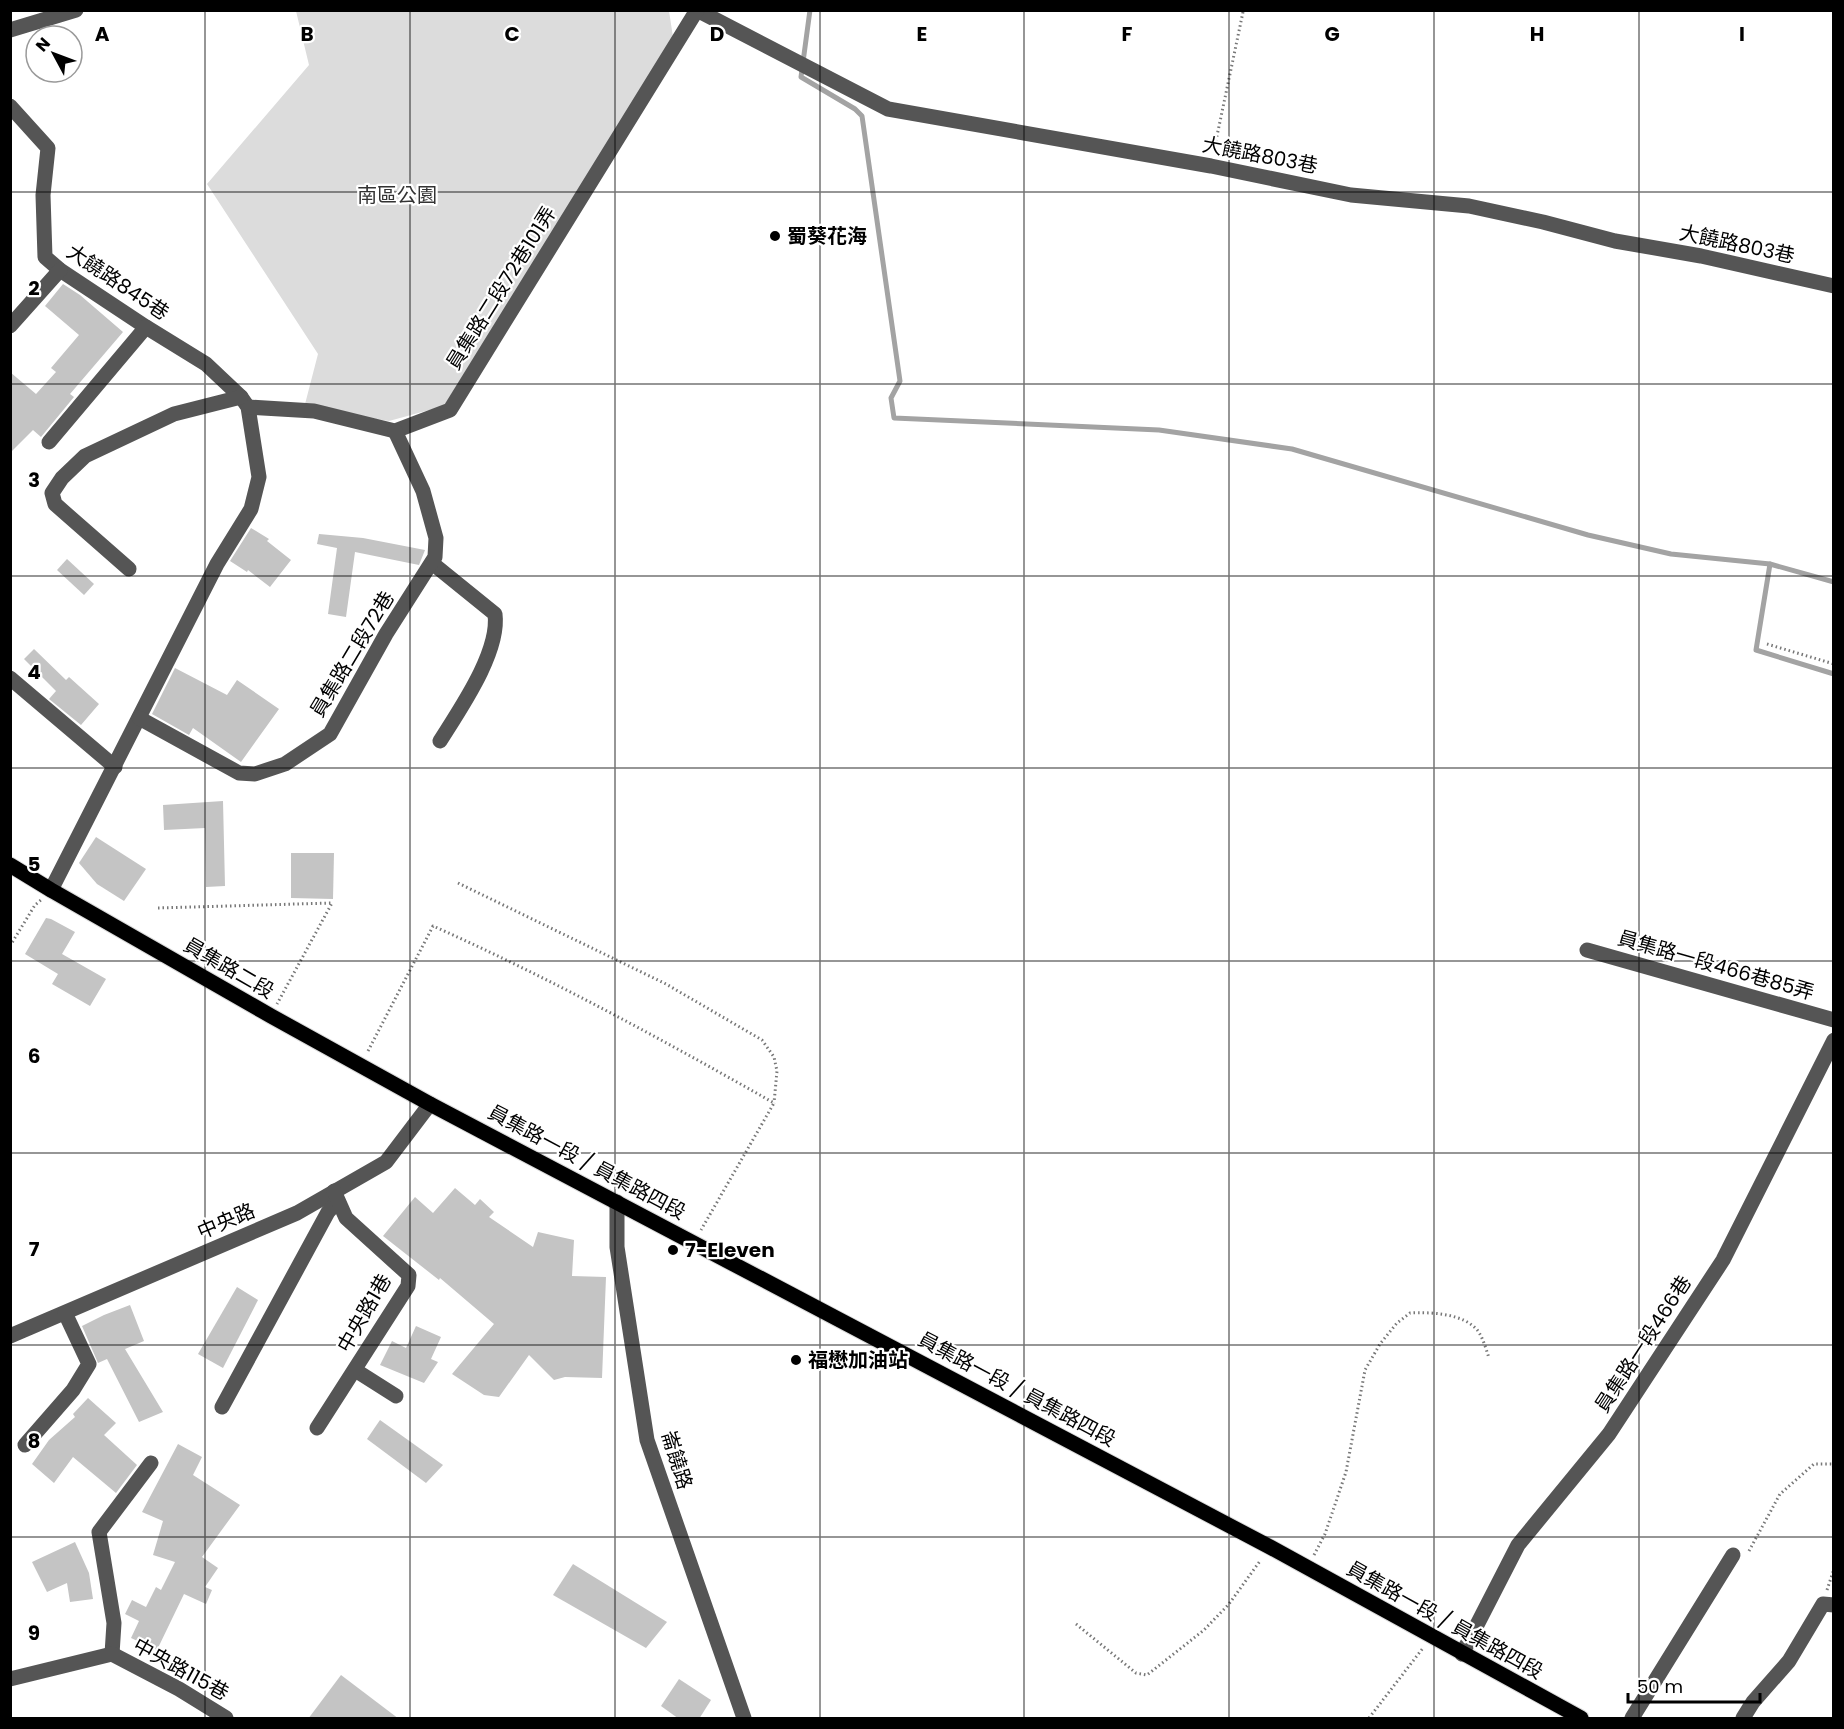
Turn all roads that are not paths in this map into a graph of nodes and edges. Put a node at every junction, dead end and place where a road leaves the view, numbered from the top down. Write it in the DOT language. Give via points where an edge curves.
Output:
graph roads {
  1 [pos="76,10"];
  2 [pos="697,10"];
  3 [pos="10,30"];
  4 [pos="10,106"];
  5 [pos="60,270"];
  6 [pos="1833,286"];
  7 [pos="10,326"];
  8 [pos="146,327"];
  9 [pos="245,402"];
  10 [pos="395,431"];
  11 [pos="49,442"];
  12 [pos="432,562"];
  13 [pos="129,569"];
  14 [pos="10,678"];
  15 [pos="139,718"];
  16 [pos="440,741"];
  17 [pos="115,767"];
  18 [pos="10,865"];
  19 [pos="51,890"];
  20 [pos="1587,950"];
  21 [pos="1833,1020"];
  22 [pos="1833,1040"];
  23 [pos="430,1104"];
  24 [pos="336,1196"];
  25 [pos="617,1202"];
  26 [pos="65,1313"];
  27 [pos="10,1336"];
  28 [pos="355,1370"];
  29 [pos="396,1396"];
  30 [pos="222,1407"];
  31 [pos="317,1428"];
  32 [pos="25,1445"];
  33 [pos="151,1462"];
  34 [pos="1733,1555"];
  35 [pos="1828,1605"];
  36 [pos="112,1654"];
  37 [pos="1462,1654"];
  38 [pos="10,1679"];
  39 [pos="226,1719"];
  40 [pos="744,1719"];
  41 [pos="1581,1719"];
  42 [pos="1632,1719"];
  43 [pos="1743,1719"];
  1 -- 3 [label="street"];
  2 -- 6 [label="street, 大饒路803巷" via="888,109 1352,195 1469,206"];
  2 -- 10 [label="street, 員集路二段72巷101弄" via="450,410"];
  4 -- 5 [label="street, 大饒路845巷" via="48,148 45,257"];
  5 -- 7 [label="street"];
  5 -- 8 [label="street, 大饒路845巷"];
  8 -- 9 [label="street, 大饒路845巷" via="206,364"];
  8 -- 11 [label="street"];
  9 -- 10 [label="street" via="314,411"];
  9 -- 13 [label="street" via="174,414 85,456 62,478 52,493 55,504"];
  9 -- 15 [label="street" via="259,477 251,509 217,564"];
  10 -- 12 [label="street, 員集路二段72巷" via="423,491 436,538"];
  12 -- 15 [label="street, 員集路二段72巷" via="330,734 285,764 255,774 239,773"];
  12 -- 16 [label="street" via="495,614 496,627 492,646 468,696"];
  14 -- 17 [label="street"];
  15 -- 17 [label="street"];
  17 -- 19 [label="street"];
  18 -- 19 [label="main road, 員集路二段"];
  19 -- 23 [label="main road, 員集路二段"];
  20 -- 21 [label="street, 員集路一段466巷85弄"];
  22 -- 37 [label="street, 員集路一段466巷" via="1723,1260 1610,1434 1518,1545"];
  23 -- 24 [label="street, 中央路" via="386,1162"];
  23 -- 25 [label="main road, 員集路一段 / 員集路四段"];
  24 -- 26 [label="street, 中央路"];
  24 -- 28 [label="street, 中央路1巷" via="346,1218 409,1275 408,1286"];
  24 -- 30 [label="street"];
  25 -- 37 [label="main road, 員集路一段 / 員集路四段" via="1270,1547"];
  25 -- 40 [label="street, 崙饒路" via="617,1247 647,1440"];
  26 -- 27 [label="street, 中央路"];
  26 -- 32 [label="street" via="89,1364 73,1390"];
  28 -- 29 [label="street"];
  28 -- 31 [label="street, 中央路1巷"];
  33 -- 36 [label="street" via="99,1532 114,1623"];
  34 -- 42 [label="street"];
  35 -- 43 [label="street"];
  36 -- 38 [label="street, 中央路115巷"];
  36 -- 39 [label="street, 中央路115巷"];
  37 -- 41 [label="main road, 員集路一段 / 員集路四段"];
}
